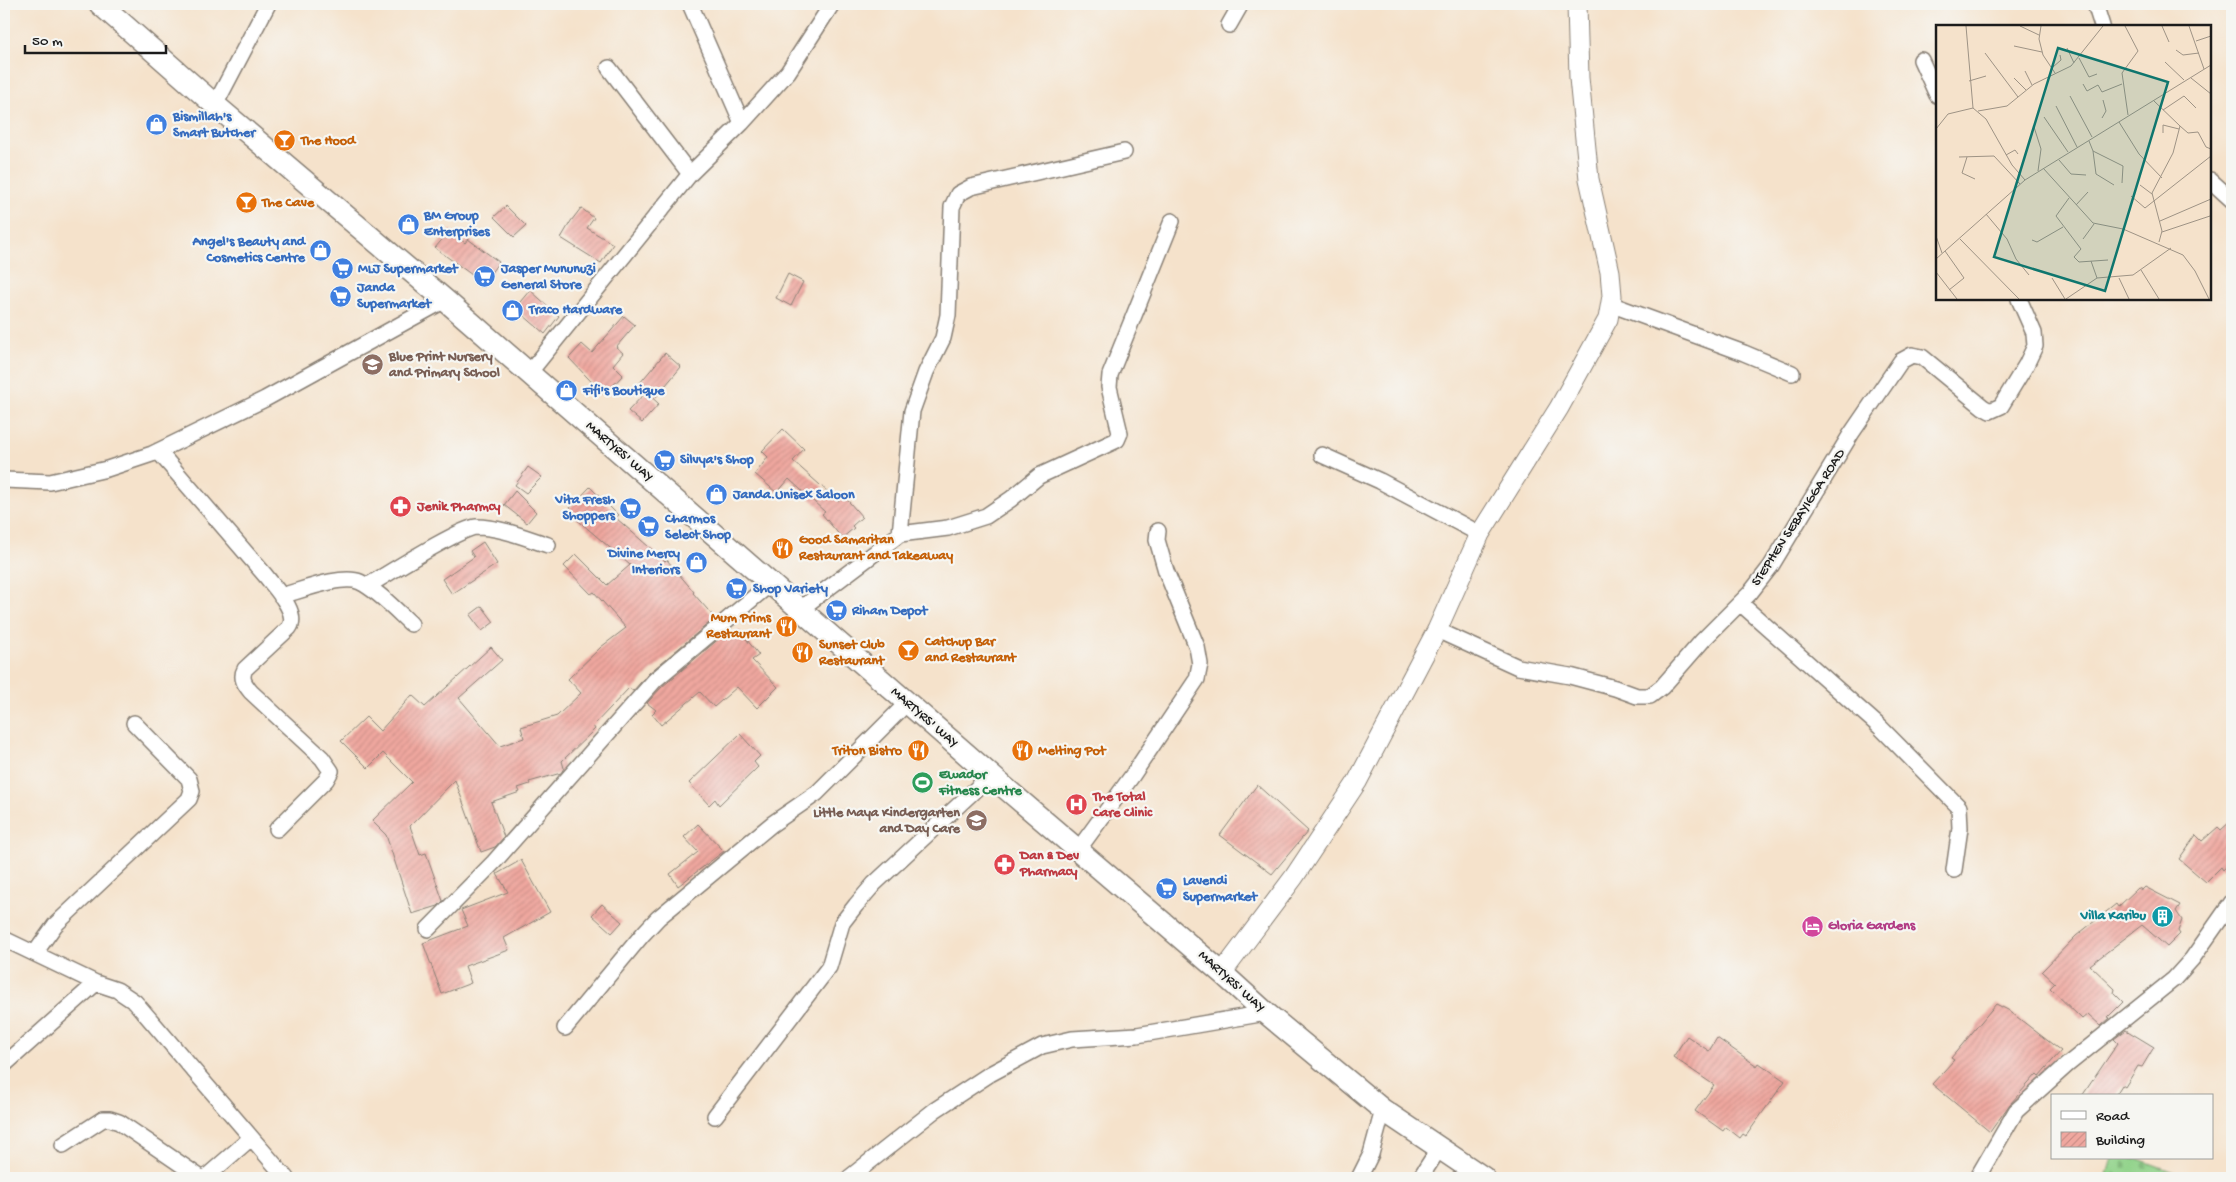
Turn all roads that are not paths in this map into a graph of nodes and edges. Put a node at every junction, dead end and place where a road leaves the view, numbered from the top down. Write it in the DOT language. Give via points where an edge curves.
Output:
graph roads {
  1 [pos="100,4"];
  2 [pos="268,4"];
  3 [pos="690,4"];
  4 [pos="832,4"];
  5 [pos="1241,4"];
  6 [pos="1577,4"];
  7 [pos="2095,4"];
  8 [pos="1229,25"];
  9 [pos="2102,25"];
  10 [pos="1921,60"];
  11 [pos="609,68"];
  12 [pos="1936,93"];
  13 [pos="216,105"];
  14 [pos="742,123"];
  15 [pos="1124,152"];
  16 [pos="690,174"];
  17 [pos="2211,181"];
  18 [pos="2232,200"];
  19 [pos="1172,221"];
  20 [pos="445,300"];
  21 [pos="2020,300"];
  22 [pos="1610,304"];
  23 [pos="529,373"];
  24 [pos="1792,373"];
  25 [pos="158,451"];
  26 [pos="1322,455"];
  27 [pos="4,480"];
  28 [pos="1158,532"];
  29 [pos="900,534"];
  30 [pos="1480,534"];
  31 [pos="548,544"];
  32 [pos="770,584"];
  33 [pos="367,586"];
  34 [pos="281,596"];
  35 [pos="1740,604"];
  36 [pos="799,610"];
  37 [pos="411,624"];
  38 [pos="1437,630"];
  39 [pos="907,703"];
  40 [pos="134,723"];
  41 [pos="991,775"];
  42 [pos="277,829"];
  43 [pos="1078,850"];
  44 [pos="1954,870"];
  45 [pos="2232,902"];
  46 [pos="428,929"];
  47 [pos="4,939"];
  48 [pos="35,953"];
  49 [pos="1222,973"];
  50 [pos="96,983"];
  51 [pos="1266,1013"];
  52 [pos="565,1028"];
  53 [pos="4,1065"];
  54 [pos="1383,1110"];
  55 [pos="715,1116"];
  56 [pos="251,1138"];
  57 [pos="63,1145"];
  58 [pos="1440,1147"];
  59 [pos="203,1178"];
  60 [pos="286,1178"];
  61 [pos="849,1178"];
  62 [pos="1359,1178"];
  63 [pos="1420,1178"];
  64 [pos="1484,1178"];
  65 [pos="1977,1178"];
  1 -- 13 [label="main road, MARTYRS' WAY"];
  2 -- 13 [label="street"];
  3 -- 14 [label="street"];
  4 -- 14 [label="street" via="788,72"];
  5 -- 8 [label="street"];
  6 -- 22 [label="street" via="1579,78 1589,179 1610,272"];
  7 -- 9 [label="street"];
  10 -- 12 [label="street"];
  11 -- 16 [label="street"];
  13 -- 20 [label="main road, MARTYRS' WAY"];
  14 -- 16 [label="street"];
  15 -- 29 [label="street" via="971,187 958,194 952,207 948,315 943,338 912,411"];
  16 -- 23 [label="street"];
  17 -- 18 [label="street"];
  19 -- 29 [label="street" via="1110,375 1110,396 1120,433 1117,440 1039,476 986,516 948,528"];
  20 -- 23 [label="main road, MARTYRS' WAY"];
  20 -- 25 [label="street" via="266,399"];
  21 -- 35 [label="street, STEPHEN SEBAYIGGA ROAD" via="2034,332 2035,346 2001,406 1990,411 1983,408 1922,357 1912,355 1900,361 1851,434 1771,566"];
  22 -- 24 [label="street"];
  22 -- 30 [label="street" via="1608,319 1559,408"];
  23 -- 32 [label="main road, MARTYRS' WAY"];
  25 -- 27 [label="street" via="107,469 50,482"];
  25 -- 34 [label="street"];
  26 -- 30 [label="street" via="1380,481"];
  28 -- 43 [label="street" via="1166,571 1198,647 1200,664 1197,679"];
  29 -- 36 [label="street"];
  30 -- 38 [label="street"];
  31 -- 33 [label="street" via="475,527"];
  32 -- 36 [label="main road, MARTYRS' WAY"];
  32 -- 46 [label="street" via="655,680 494,862"];
  33 -- 34 [label="street" via="344,579"];
  33 -- 37 [label="street"];
  34 -- 42 [label="street" via="292,624 245,669 243,680 251,692 322,758 331,771"];
  35 -- 38 [label="street, STEPHEN SEBAYIGGA ROAD" via="1702,640 1662,687 1643,697 1570,676 1518,667"];
  35 -- 44 [label="street" via="1880,727 1959,806 1960,828"];
  36 -- 39 [label="main road, MARTYRS' WAY"];
  38 -- 49 [label="street" via="1357,782 1294,877"];
  39 -- 41 [label="main road, MARTYRS' WAY"];
  39 -- 52 [label="street" via="816,793 772,824 658,918"];
  40 -- 48 [label="street" via="189,779 192,791 189,799 55,925"];
  41 -- 43 [label="main road, MARTYRS' WAY"];
  41 -- 55 [label="street" via="874,884 856,905 842,923 829,967"];
  43 -- 49 [label="main road, MARTYRS' WAY"];
  45 -- 65 [label="street" via="2174,979 2066,1065 2016,1111"];
  47 -- 48 [label="street"];
  48 -- 50 [label="street"];
  49 -- 51 [label="main road, MARTYRS' WAY"];
  50 -- 53 [label="street"];
  50 -- 56 [label="street" via="117,990 135,1002"];
  51 -- 54 [label="main road, MARTYRS' WAY"];
  51 -- 61 [label="street" via="1137,1035 1072,1039 1042,1046 990,1074 935,1110"];
  54 -- 58 [label="main road, MARTYRS' WAY"];
  54 -- 62 [label="street" via="1371,1154"];
  56 -- 59 [label="street"];
  56 -- 60 [label="street"];
  57 -- 59 [label="street" via="110,1119"];
  58 -- 63 [label="street"];
  58 -- 64 [label="main road, MARTYRS' WAY"];
}
